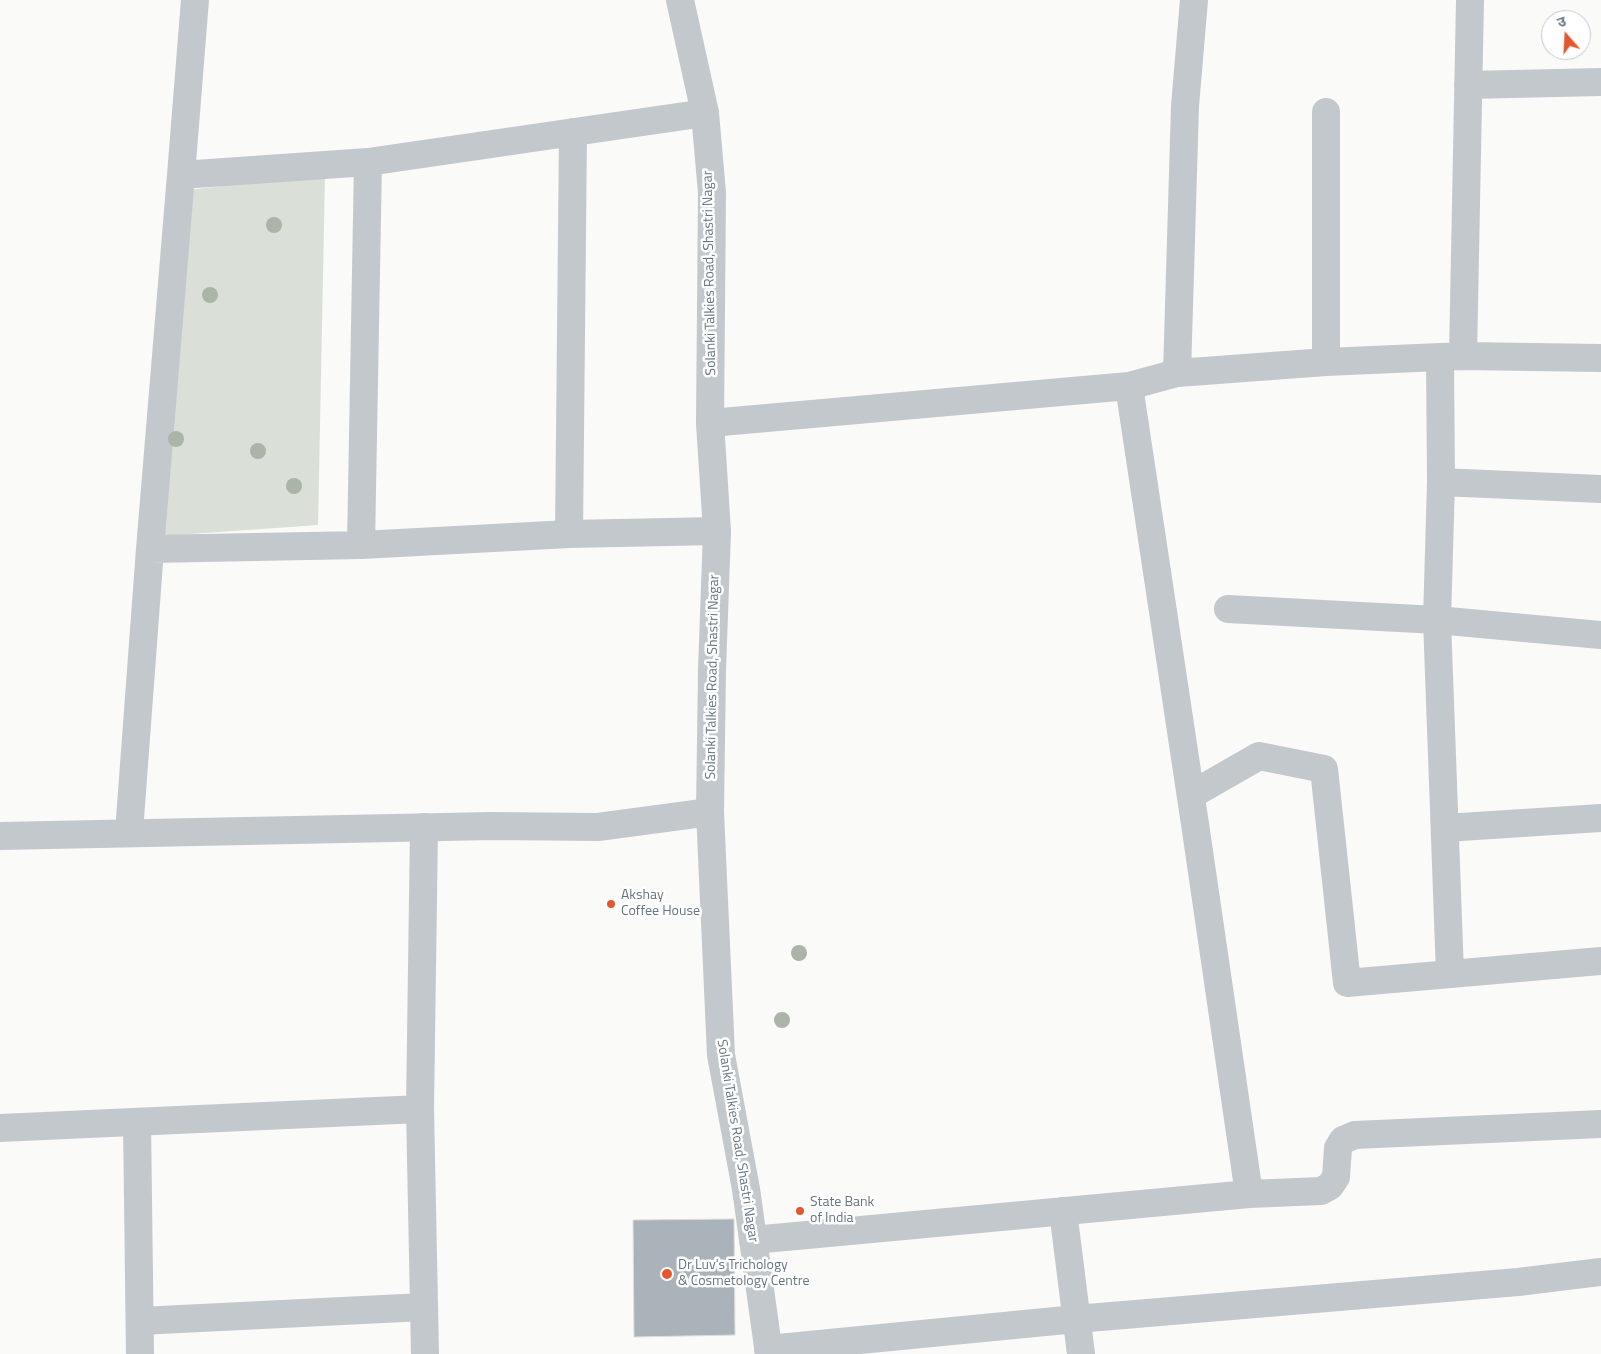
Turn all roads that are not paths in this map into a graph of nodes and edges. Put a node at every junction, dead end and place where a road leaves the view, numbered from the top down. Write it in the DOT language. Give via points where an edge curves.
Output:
graph roads {
  1 [pos="195,0"];
  2 [pos="680,0"];
  3 [pos="1194,0"];
  4 [pos="1470,0"];
  5 [pos="1601,82"];
  6 [pos="1468,85"];
  7 [pos="1326,112"];
  8 [pos="705,113"];
  9 [pos="573,132"];
  10 [pos="368,162"];
  11 [pos="181,175"];
  12 [pos="1451,356"];
  13 [pos="1601,358"];
  14 [pos="1326,362"];
  15 [pos="1177,373"];
  16 [pos="1128,386"];
  17 [pos="710,423"];
  18 [pos="1440,482"];
  19 [pos="1601,489"];
  20 [pos="717,531"];
  21 [pos="569,534"];
  22 [pos="361,545"];
  23 [pos="150,549"];
  24 [pos="1228,609"];
  25 [pos="1437,620"];
  26 [pos="1601,635"];
  27 [pos="1191,796"];
  28 [pos="710,812"];
  29 [pos="1601,818"];
  30 [pos="424,827"];
  31 [pos="1444,828"];
  32 [pos="129,832"];
  33 [pos="0,836"];
  34 [pos="1601,961"];
  35 [pos="1450,974"];
  36 [pos="420,1109"];
  37 [pos="137,1122"];
  38 [pos="1601,1124"];
  39 [pos="0,1128"];
  40 [pos="1249,1194"];
  41 [pos="1063,1211"];
  42 [pos="752,1240"];
  43 [pos="1601,1272"];
  44 [pos="424,1307"];
  45 [pos="1076,1319"];
  46 [pos="140,1320"];
  47 [pos="768,1351"];
  48 [pos="140,1354"];
  49 [pos="425,1354"];
  50 [pos="1081,1354"];
  1 -- 11 [label="street"];
  2 -- 8 [label="street, Solanki Talkies Road, Shastri Nagar"];
  3 -- 15 [label="street" via="1185,106"];
  4 -- 6 [label="street"];
  5 -- 6 [label="street"];
  6 -- 12 [label="street"];
  7 -- 14 [label="street"];
  8 -- 9 [label="street"];
  8 -- 17 [label="street, Solanki Talkies Road, Shastri Nagar" via="712,193"];
  9 -- 10 [label="street"];
  9 -- 21 [label="street"];
  10 -- 11 [label="street"];
  10 -- 22 [label="street"];
  11 -- 23 [label="street"];
  12 -- 13 [label="street"];
  12 -- 14 [label="street"];
  12 -- 18 [label="street"];
  14 -- 15 [label="street"];
  15 -- 16 [label="street"];
  16 -- 17 [label="street"];
  16 -- 27 [label="street"];
  17 -- 20 [label="street, Solanki Talkies Road, Shastri Nagar"];
  18 -- 19 [label="street"];
  18 -- 25 [label="street"];
  20 -- 21 [label="street"];
  20 -- 28 [label="street, Solanki Talkies Road, Shastri Nagar"];
  21 -- 22 [label="street"];
  22 -- 23 [label="street"];
  23 -- 32 [label="street"];
  24 -- 25 [label="street"];
  25 -- 26 [label="street"];
  25 -- 31 [label="street"];
  27 -- 35 [label="street" via="1260,756 1324,769 1347,983"];
  27 -- 40 [label="street"];
  28 -- 30 [label="street" via="598,827"];
  28 -- 42 [label="street, Solanki Talkies Road, Shastri Nagar" via="721,1055 746,1189"];
  29 -- 31 [label="street"];
  30 -- 32 [label="street"];
  30 -- 36 [label="street"];
  31 -- 35 [label="street"];
  32 -- 33 [label="street"];
  34 -- 35 [label="street"];
  36 -- 37 [label="street"];
  36 -- 44 [label="street"];
  37 -- 39 [label="street"];
  37 -- 46 [label="street"];
  38 -- 40 [label="street" via="1354,1135 1343,1140 1338,1148 1336,1177 1330,1186 1321,1191"];
  40 -- 41 [label="street"];
  41 -- 42 [label="street"];
  41 -- 45 [label="street"];
  42 -- 47 [label="street, Solanki Talkies Road, Shastri Nagar"];
  43 -- 45 [label="street" via="1518,1282"];
  44 -- 46 [label="street"];
  44 -- 49 [label="street"];
  45 -- 47 [label="street"];
  45 -- 50 [label="street"];
  46 -- 48 [label="street"];
}
